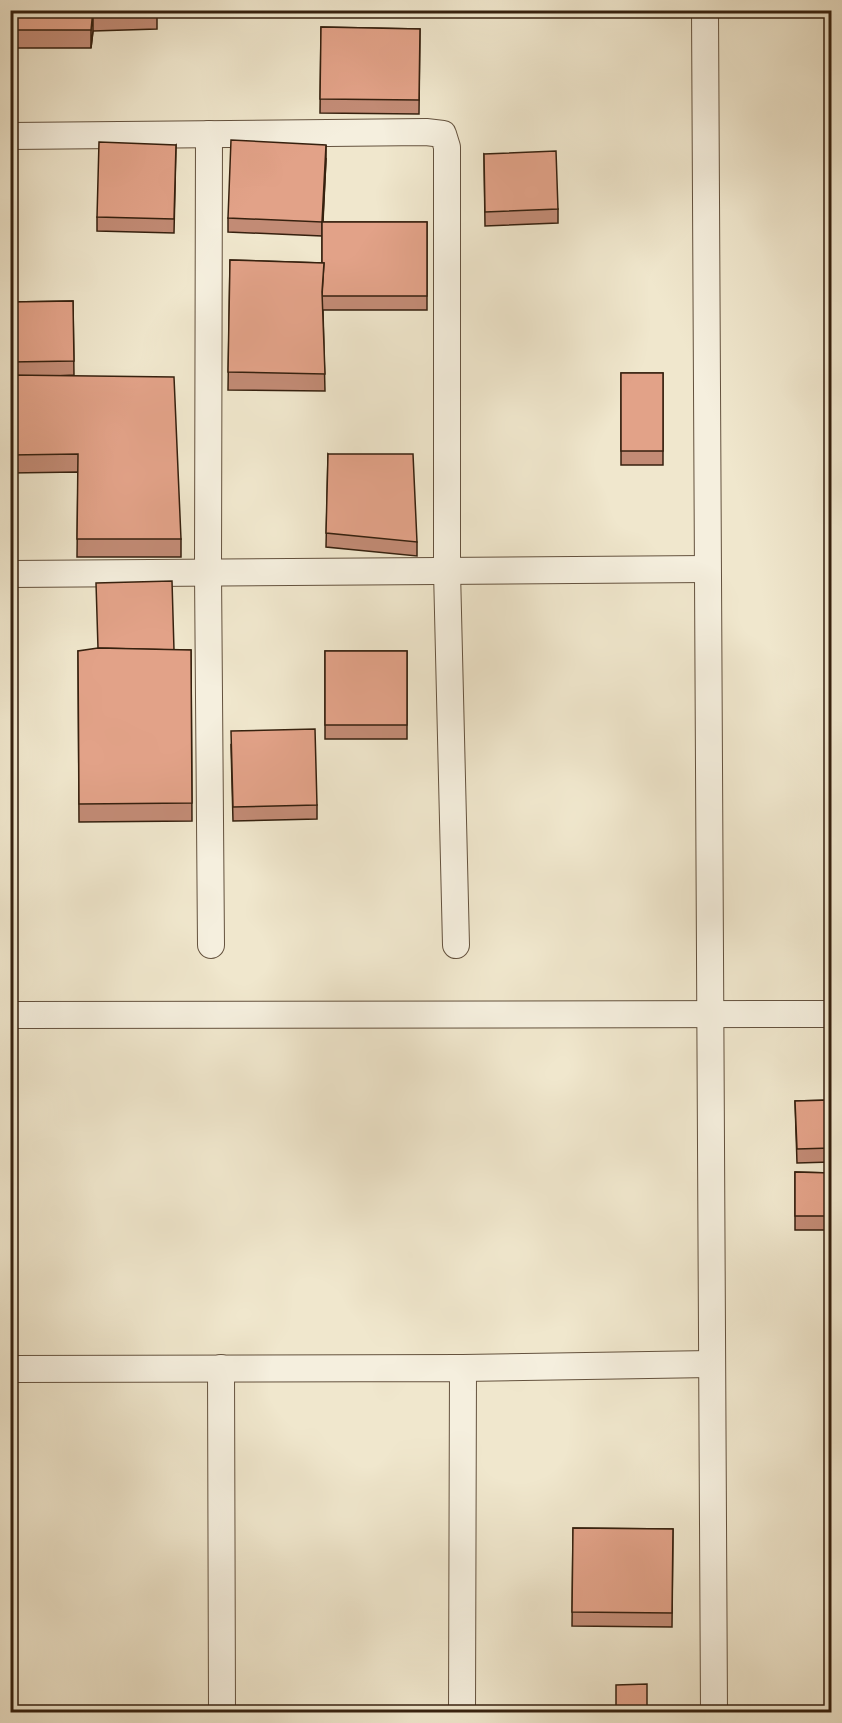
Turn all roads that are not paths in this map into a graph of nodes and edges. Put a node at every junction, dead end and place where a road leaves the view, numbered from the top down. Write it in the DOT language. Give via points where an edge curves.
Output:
graph roads {
  1 [pos="705,10"];
  2 [pos="209,134"];
  3 [pos="10,136"];
  4 [pos="707,569"];
  5 [pos="447,571"];
  6 [pos="208,572"];
  7 [pos="10,574"];
  8 [pos="211,945"];
  9 [pos="456,945"];
  10 [pos="709,1014"];
  11 [pos="831,1014"];
  12 [pos="10,1015"];
  13 [pos="711,1364"];
  14 [pos="221,1368"];
  15 [pos="463,1368"];
  16 [pos="10,1369"];
  17 [pos="222,1713"];
  18 [pos="462,1713"];
  19 [pos="714,1713"];
  1 -- 4 [label="street"];
  2 -- 3 [label="street"];
  2 -- 5 [label="street" via="444,134"];
  2 -- 6 [label="street"];
  4 -- 5 [label="street"];
  4 -- 10 [label="street"];
  5 -- 6 [label="street"];
  5 -- 9 [label="street"];
  6 -- 7 [label="street"];
  6 -- 8 [label="street"];
  10 -- 11 [label="street"];
  10 -- 12 [label="street"];
  10 -- 13 [label="street"];
  13 -- 15 [label="street"];
  13 -- 19 [label="street"];
  14 -- 15 [label="street"];
  14 -- 16 [label="street"];
  14 -- 17 [label="street"];
  15 -- 18 [label="street"];
}
